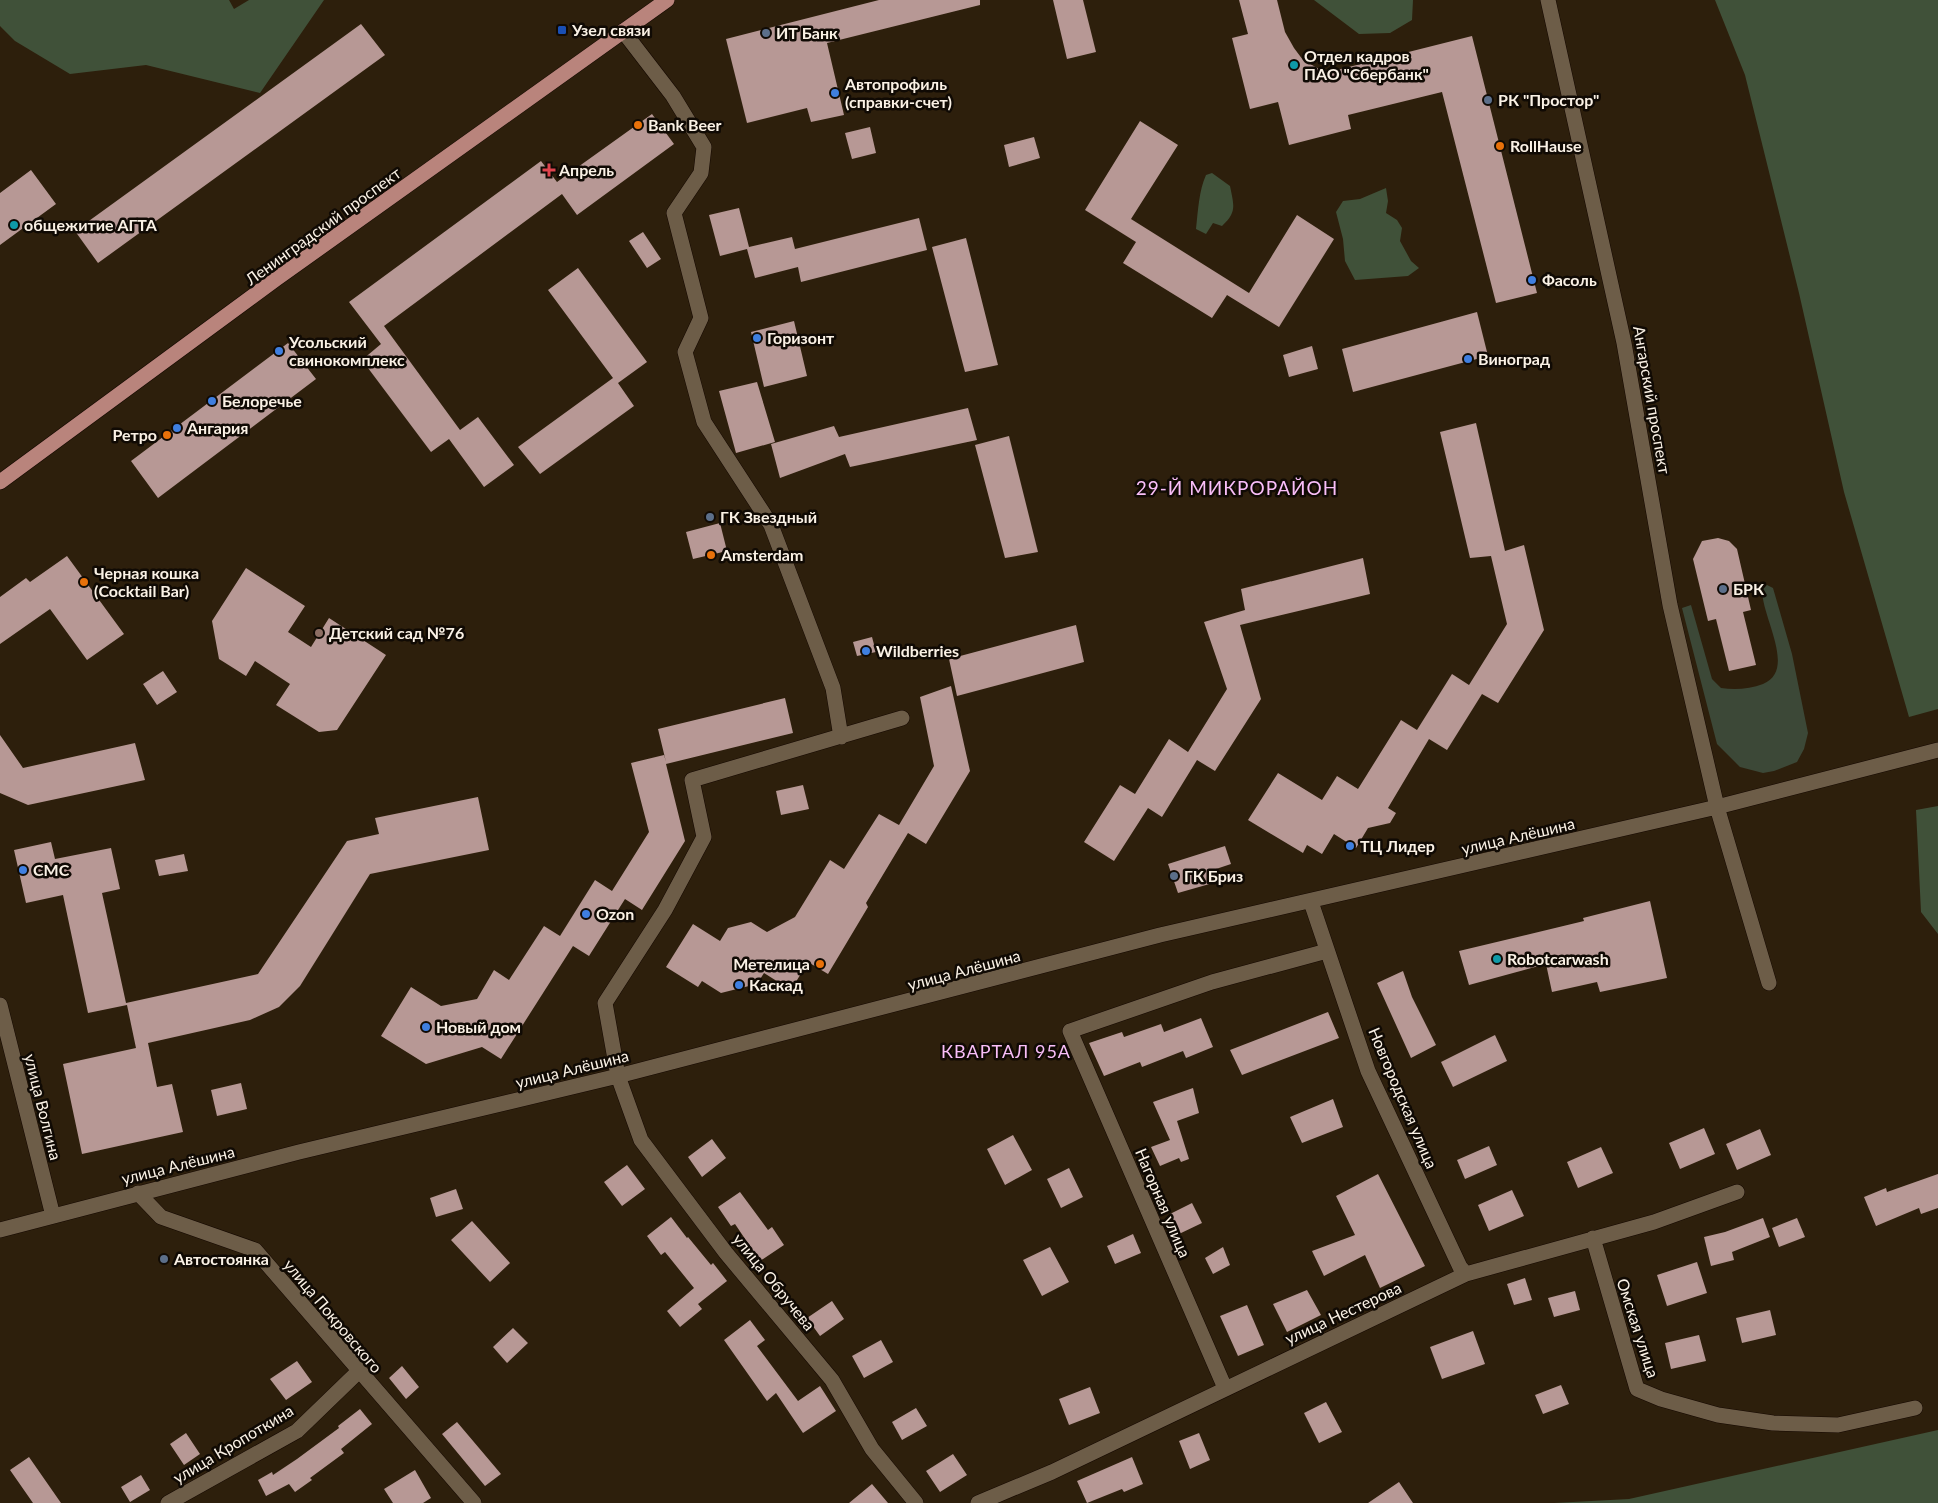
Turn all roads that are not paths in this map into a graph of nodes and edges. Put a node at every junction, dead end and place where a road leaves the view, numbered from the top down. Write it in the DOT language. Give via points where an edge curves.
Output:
graph roads {
  1 [pos="667,0"];
  2 [pos="1548,0"];
  3 [pos="623,31"];
  4 [pos="0,482"];
  5 [pos="902,718"];
  6 [pos="841,737"];
  7 [pos="1938,750"];
  8 [pos="1717,807"];
  9 [pos="1311,902"];
  10 [pos="1327,951"];
  11 [pos="1769,983"];
  12 [pos="0,1005"];
  13 [pos="618,1076"];
  14 [pos="1737,1192"];
  15 [pos="138,1193"];
  16 [pos="53,1216"];
  17 [pos="0,1230"];
  18 [pos="1593,1238"];
  19 [pos="1466,1274"];
  20 [pos="358,1372"];
  21 [pos="1225,1388"];
  22 [pos="1915,1408"];
  23 [pos="168,1503"];
  24 [pos="474,1503"];
  25 [pos="916,1503"];
  26 [pos="978,1503"];
  1 -- 3 [label="main road, Ленинградский проспект"];
  2 -- 8 [label="street, Ангарский проспект" via="1624,343 1670,605"];
  3 -- 4 [label="main road, Ленинградский проспект"];
  3 -- 6 [label="street" via="673,96 704,147 701,173 674,213 701,318 685,352 704,422 771,525 833,688"];
  5 -- 6 [label="street"];
  6 -- 13 [label="street, улица Обручева" via="692,780 704,837 665,910 605,1003"];
  7 -- 8 [label="street, улица Алёшина"];
  8 -- 9 [label="street, улица Алёшина"];
  8 -- 11 [label="street, Ангарский проспект"];
  9 -- 10 [label="street, Новгородская улица"];
  9 -- 13 [label="street, улица Алёшина" via="1160,936"];
  10 -- 19 [label="street, Новгородская улица" via="1368,1070"];
  10 -- 21 [label="street, Нагорная улица" via="1212,982 1070,1031"];
  12 -- 16 [label="street, улица Волгина"];
  13 -- 15 [label="street, улица Алёшина"];
  13 -- 25 [label="street, улица Обручева" via="641,1140 726,1253 832,1380 872,1449"];
  14 -- 18 [label="street, улица Нестерова" via="1654,1222"];
  15 -- 16 [label="street, улица Алёшина"];
  15 -- 20 [label="street, улица Покровского" via="161,1218 255,1250"];
  16 -- 17 [label="street, улица Алёшина"];
  18 -- 19 [label="street, улица Нестерова"];
  18 -- 22 [label="street, Омская улица" via="1637,1389 1718,1415 1773,1423 1838,1425"];
  19 -- 21 [label="street, улица Нестерова"];
  20 -- 23 [label="street, улица Кропоткина" via="297,1431"];
  20 -- 24 [label="street, улица Покровского"];
  21 -- 26 [label="street, улица Нестерова" via="1052,1472"];
}
